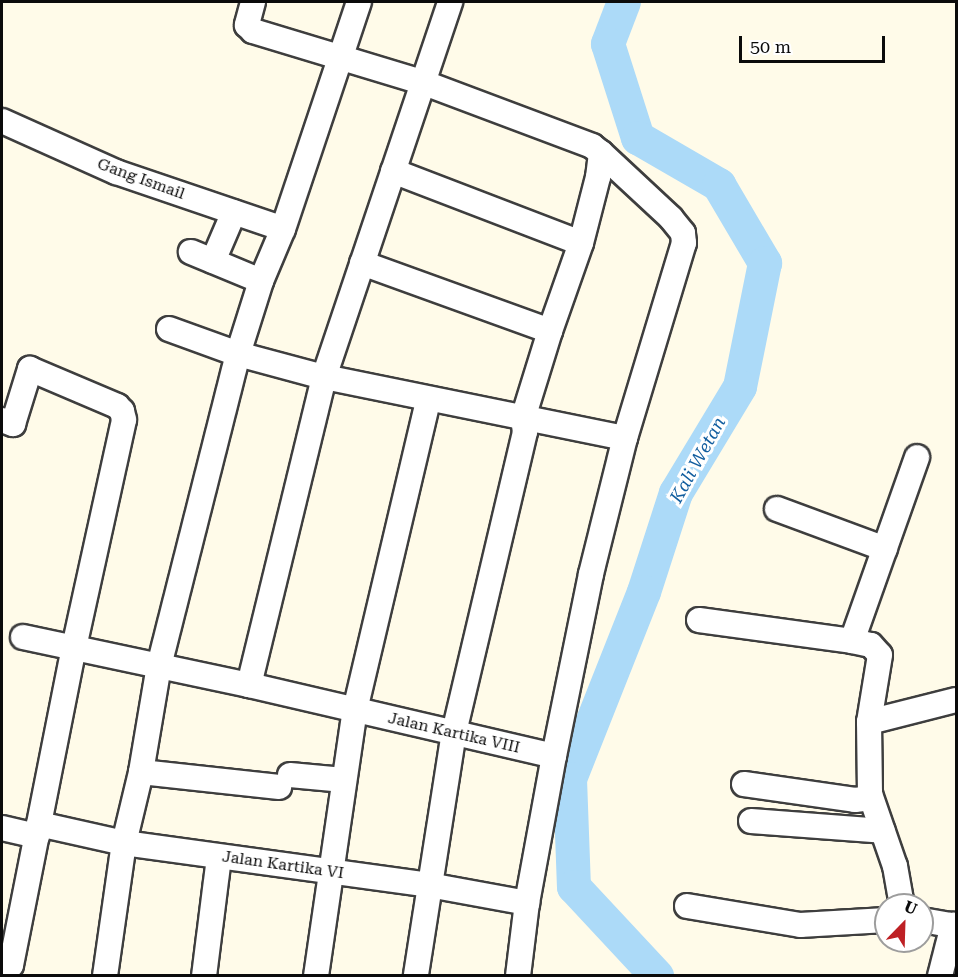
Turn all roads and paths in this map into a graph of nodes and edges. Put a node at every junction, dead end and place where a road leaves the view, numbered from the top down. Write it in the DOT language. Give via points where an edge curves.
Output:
graph roads {
  1 [pos="253,2"];
  2 [pos="358,2"];
  3 [pos="450,2"];
  4 [pos="339,59"];
  5 [pos="422,82"];
  6 [pos="2,121"];
  7 [pos="601,153"];
  8 [pos="393,171"];
  9 [pos="234,212"];
  10 [pos="283,229"];
  11 [pos="581,243"];
  12 [pos="362,263"];
  13 [pos="261,281"];
  14 [pos="169,329"];
  15 [pos="550,331"];
  16 [pos="238,354"];
  17 [pos="324,377"];
  18 [pos="428,400"];
  19 [pos="523,418"];
  20 [pos="2,420"];
  21 [pos="625,438"];
  22 [pos="917,457"];
  23 [pos="777,509"];
  24 [pos="885,549"];
  25 [pos="699,620"];
  26 [pos="23,637"];
  27 [pos="852,641"];
  28 [pos="74,647"];
  29 [pos="159,666"];
  30 [pos="249,685"];
  31 [pos="957,700"];
  32 [pos="354,710"];
  33 [pos="869,722"];
  34 [pos="454,732"];
  35 [pos="554,756"];
  36 [pos="141,772"];
  37 [pos="344,780"];
  38 [pos="744,784"];
  39 [pos="870,794"];
  40 [pos="751,821"];
  41 [pos="2,828"];
  42 [pos="38,830"];
  43 [pos="883,831"];
  44 [pos="124,843"];
  45 [pos="219,857"];
  46 [pos="330,872"];
  47 [pos="429,885"];
  48 [pos="900,893"];
  49 [pos="527,903"];
  50 [pos="687,906"];
  51 [pos="874,921"];
  52 [pos="934,922"];
  53 [pos="955,926"];
  54 [pos="2,971"];
  55 [pos="105,975"];
  56 [pos="204,975"];
  57 [pos="316,975"];
  58 [pos="416,975"];
  59 [pos="518,975"];
  60 [pos="940,975"];
  1 -- 4 [label="street" via="247,25 253,31"];
  2 -- 4 [label="street"];
  3 -- 5 [label="street"];
  4 -- 5 [label="street"];
  4 -- 10 [label="street"];
  5 -- 7 [label="street" via="592,146"];
  5 -- 8 [label="street"];
  6 -- 9 [label="street, Gang Ismail" via="117,172"];
  7 -- 11 [label="street"];
  7 -- 21 [label="street" via="671,218 683,233 684,243"];
  8 -- 11 [label="street"];
  8 -- 12 [label="street"];
  9 -- 10 [label="street, Gang Ismail"];
  9 -- 13 [label="street" via="202,257"];
  10 -- 13 [label="street"];
  11 -- 15 [label="street"];
  12 -- 15 [label="street"];
  12 -- 17 [label="street"];
  13 -- 16 [label="street"];
  14 -- 16 [label="street"];
  15 -- 19 [label="street"];
  16 -- 17 [label="street"];
  16 -- 29 [label="street"];
  17 -- 18 [label="street"];
  17 -- 30 [label="street"];
  18 -- 19 [label="street"];
  18 -- 32 [label="street"];
  19 -- 21 [label="street"];
  19 -- 34 [label="street" via="525,432"];
  20 -- 28 [label="street" via="13,424 30,369 122,411 124,420"];
  21 -- 35 [label="street" via="591,574"];
  22 -- 24 [label="street"];
  23 -- 24 [label="street"];
  24 -- 27 [label="street"];
  25 -- 27 [label="street"];
  26 -- 28 [label="street, Jalan Kartika VIII"];
  27 -- 33 [label="street" via="872,645 880,655"];
  28 -- 29 [label="street, Jalan Kartika VIII"];
  28 -- 42 [label="street"];
  29 -- 30 [label="street, Jalan Kartika VIII"];
  29 -- 36 [label="street"];
  30 -- 32 [label="street, Jalan Kartika VIII"];
  31 -- 33 [label="street"];
  32 -- 34 [label="street, Jalan Kartika VIII"];
  32 -- 37 [label="street"];
  33 -- 39 [label="street"];
  34 -- 35 [label="street, Jalan Kartika VIII"];
  34 -- 47 [label="street"];
  35 -- 49 [label="street"];
  36 -- 37 [label="street" via="285,781"];
  36 -- 44 [label="street"];
  37 -- 46 [label="street"];
  38 -- 39 [label="street" via="855,800"];
  39 -- 43 [label="street"];
  40 -- 43 [label="street"];
  41 -- 42 [label="street, Jalan Kartika VI"];
  42 -- 44 [label="street, Jalan Kartika VI"];
  42 -- 54 [label="street" via="11,965"];
  43 -- 48 [label="street"];
  44 -- 45 [label="street, Jalan Kartika VI"];
  44 -- 55 [label="street"];
  45 -- 46 [label="street, Jalan Kartika VI"];
  45 -- 56 [label="street"];
  46 -- 47 [label="street, Jalan Kartika VI"];
  46 -- 57 [label="street"];
  47 -- 49 [label="street, Jalan Kartika VI"];
  47 -- 58 [label="street"];
  49 -- 59 [label="street"];
  50 -- 51 [label="street" via="800,925"];
  52 -- 53 [label="street"];
  53 -- 60 [label="street"];
}
